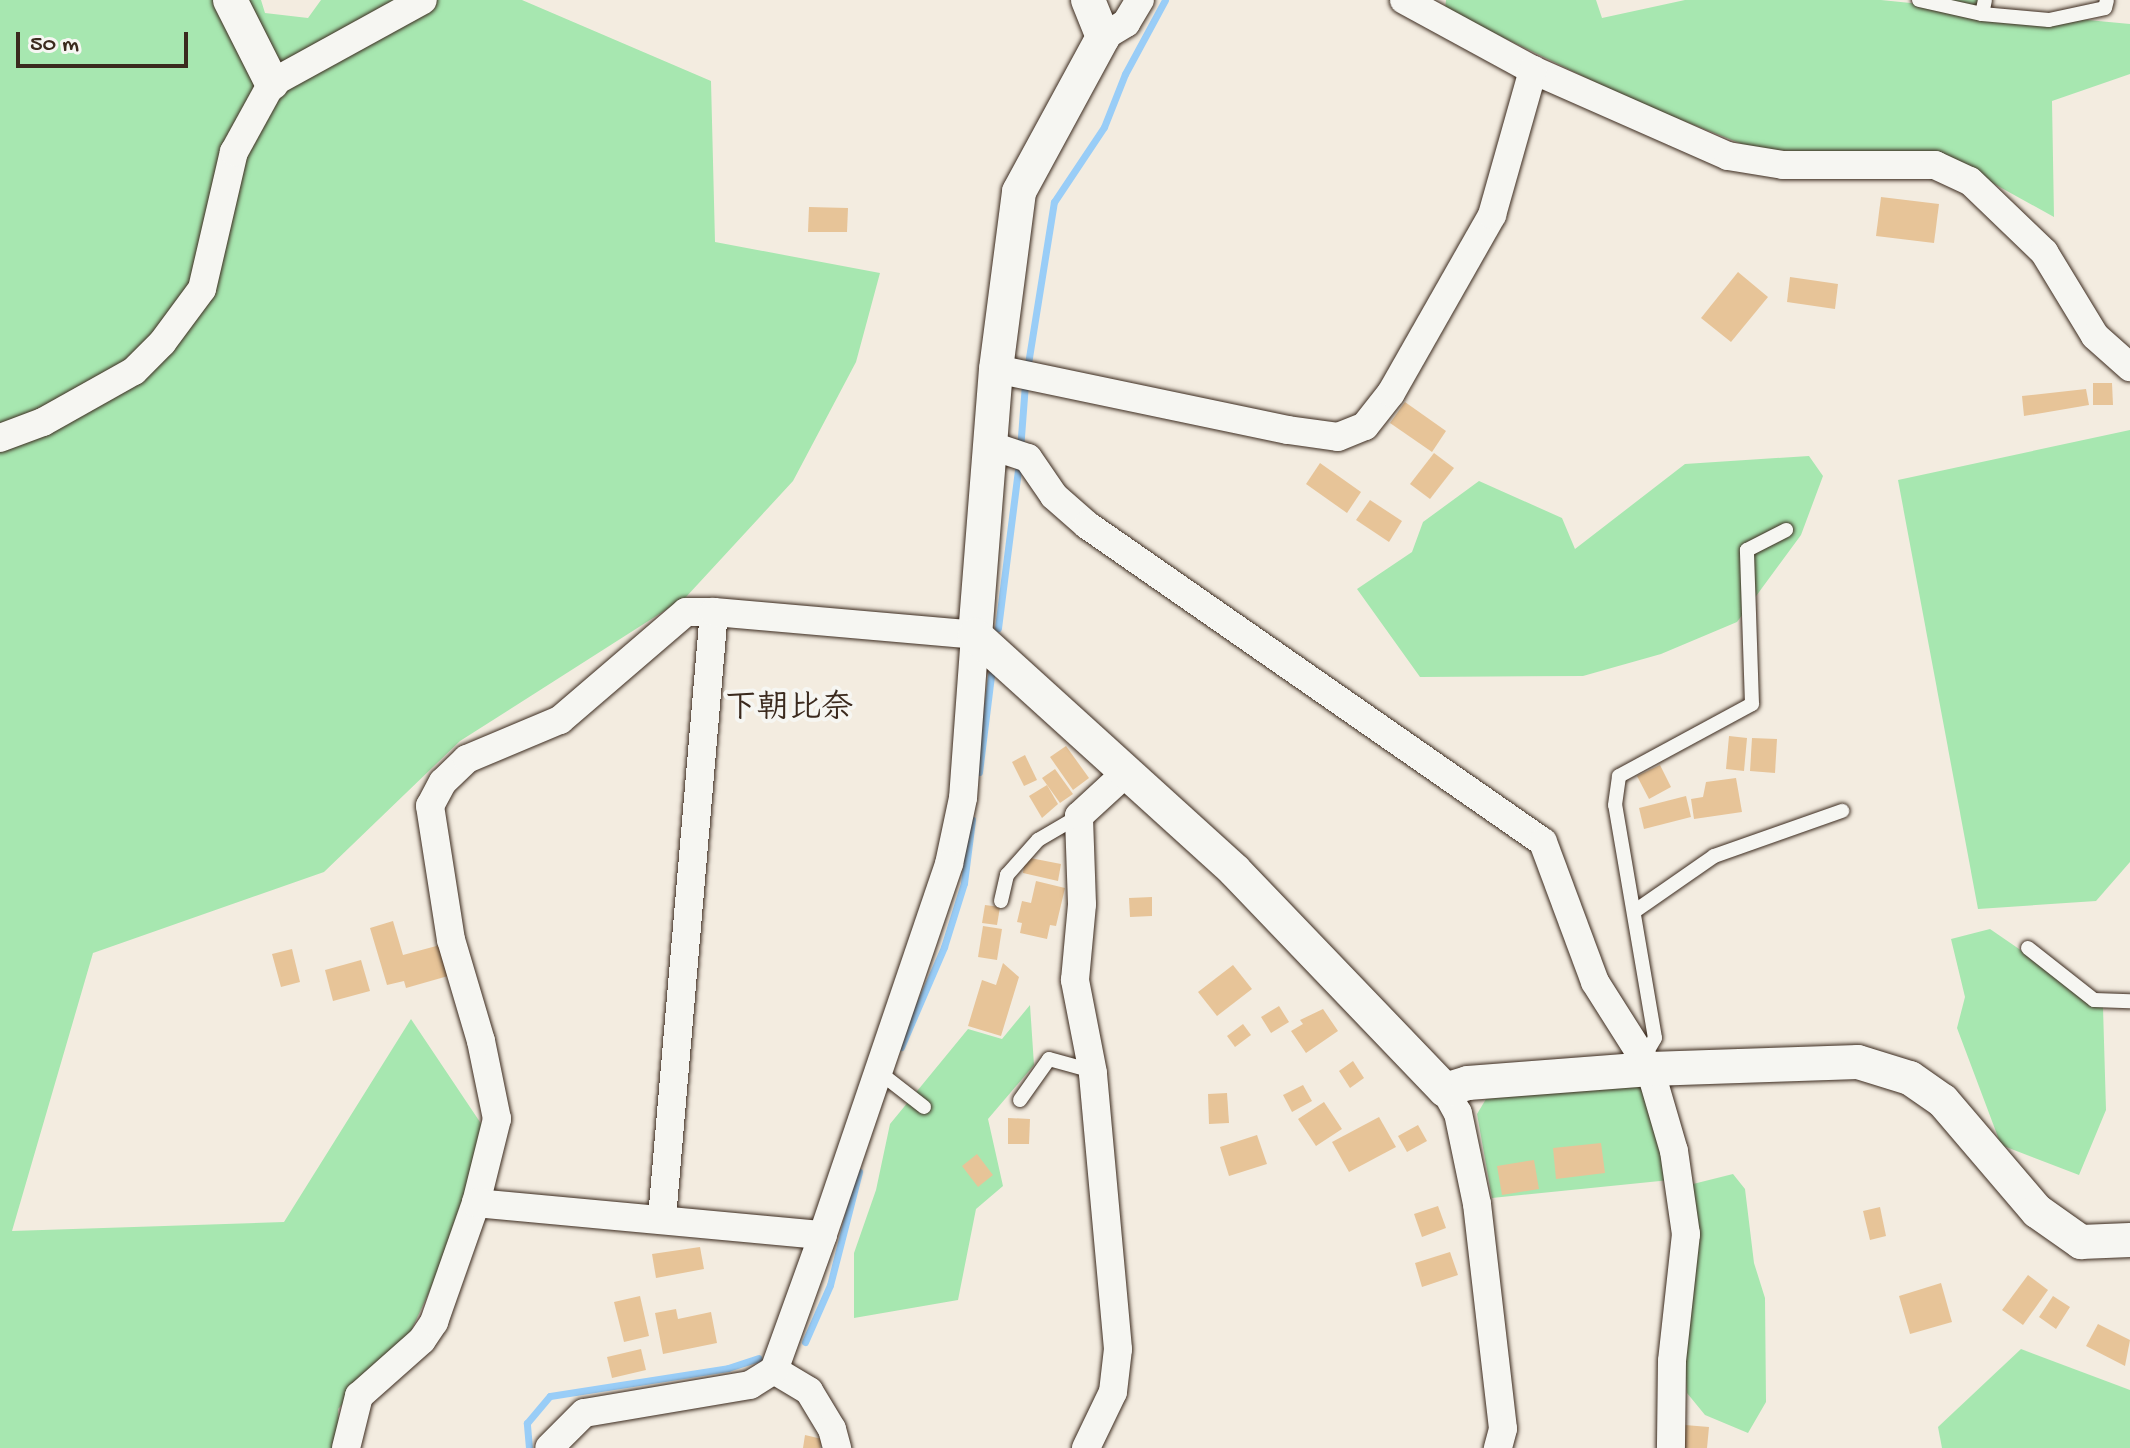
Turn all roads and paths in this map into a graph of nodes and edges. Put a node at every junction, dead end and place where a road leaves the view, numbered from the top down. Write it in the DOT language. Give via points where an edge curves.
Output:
graph roads {
  1 [pos="230,0"];
  2 [pos="423,0"];
  3 [pos="1088,0"];
  4 [pos="1140,0"];
  5 [pos="1404,0"];
  6 [pos="1919,0"];
  7 [pos="2107,0"];
  8 [pos="1983,7"];
  9 [pos="1103,37"];
  10 [pos="1533,70"];
  11 [pos="272,83"];
  12 [pos="2130,367"];
  13 [pos="1014,373"];
  14 [pos="0,438"];
  15 [pos="1007,451"];
  16 [pos="1786,530"];
  17 [pos="714,612"];
  18 [pos="975,635"];
  19 [pos="1128,771"];
  20 [pos="1842,811"];
  21 [pos="1079,816"];
  22 [pos="1001,901"];
  23 [pos="1635,911"];
  24 [pos="2028,948"];
  25 [pos="2130,1001"];
  26 [pos="1647,1063"];
  27 [pos="1093,1071"];
  28 [pos="885,1075"];
  29 [pos="1445,1090"];
  30 [pos="1020,1100"];
  31 [pos="924,1107"];
  32 [pos="476,1203"];
  33 [pos="662,1218"];
  34 [pos="823,1235"];
  35 [pos="2130,1240"];
  36 [pos="774,1370"];
  37 [pos="346,1448"];
  38 [pos="549,1448"];
  39 [pos="837,1448"];
  40 [pos="1086,1448"];
  41 [pos="1498,1448"];
  42 [pos="1671,1448"];
  1 -- 11 [label="street"];
  2 -- 11 [label="street"];
  3 -- 9 [label="street"];
  4 -- 9 [label="street" via="1126,23"];
  5 -- 10 [label="street"];
  6 -- 8 [label="lane"];
  7 -- 8 [label="lane" via="2105,8 2049,20"];
  9 -- 13 [label="street" via="1019,192"];
  10 -- 12 [label="street" via="1728,156 1783,165 1935,165 1970,181 2044,252 2095,336"];
  10 -- 13 [label="street" via="1492,215 1391,393 1365,426 1338,437 1288,430"];
  11 -- 14 [label="street" via="234,152 202,289 162,343 134,371 43,422"];
  13 -- 15 [label="street"];
  15 -- 18 [label="street"];
  15 -- 26 [label="street" via="1087,525 1543,842 1595,982"];
  16 -- 23 [label="lane" via="1747,550 1752,704 1619,776 1615,805"];
  17 -- 18 [label="street"];
  17 -- 32 [label="street" via="686,612 560,720 467,759 443,782 430,806 451,940 497,1119"];
  17 -- 33 [label="street"];
  18 -- 19 [label="street"];
  18 -- 28 [label="street" via="963,798 949,864"];
  19 -- 21 [label="street"];
  19 -- 29 [label="street" via="1234,870"];
  20 -- 23 [label="lane" via="1714,856"];
  21 -- 22 [label="lane" via="1038,840 1007,875"];
  21 -- 27 [label="street" via="1082,904 1075,980"];
  23 -- 26 [label="lane" via="1655,1038"];
  24 -- 25 [label="lane" via="2094,1000"];
  26 -- 29 [label="street"];
  26 -- 35 [label="street" via="1858,1062 1910,1078 1943,1101 2037,1211 2081,1242"];
  26 -- 42 [label="street" via="1674,1151 1686,1234 1672,1361"];
  27 -- 30 [label="lane" via="1049,1059"];
  27 -- 40 [label="street" via="1118,1349 1113,1392"];
  28 -- 31 [label="lane"];
  28 -- 34 [label="street"];
  29 -- 41 [label="street" via="1458,1113 1477,1204 1503,1429"];
  32 -- 33 [label="street"];
  32 -- 37 [label="street" via="434,1322 422,1340 359,1396"];
  33 -- 34 [label="street"];
  34 -- 36 [label="street"];
  36 -- 38 [label="street" via="750,1385 584,1413"];
  36 -- 39 [label="street" via="809,1391"];
}
